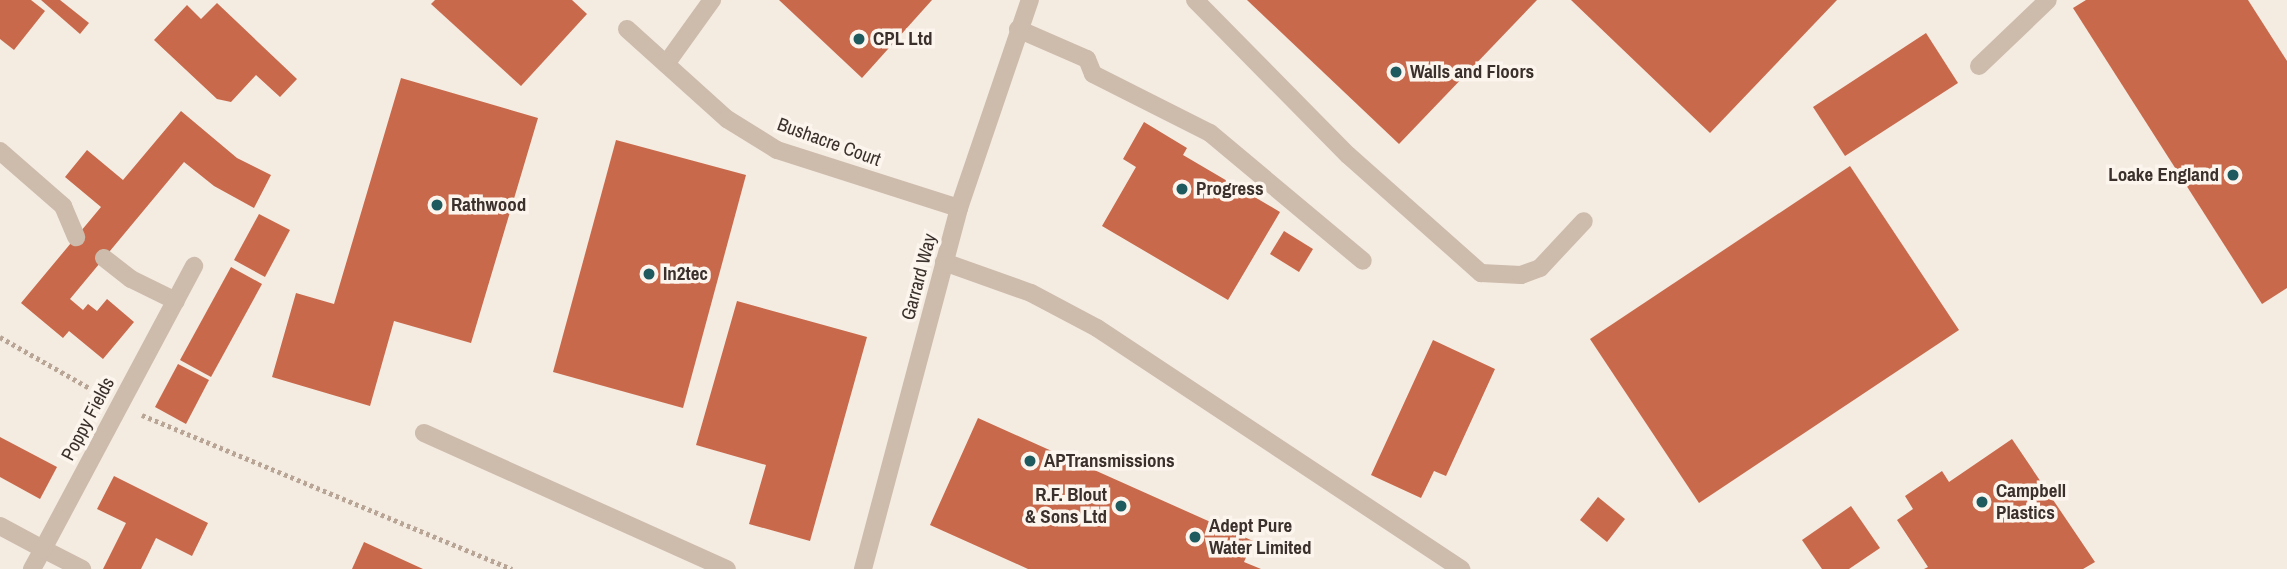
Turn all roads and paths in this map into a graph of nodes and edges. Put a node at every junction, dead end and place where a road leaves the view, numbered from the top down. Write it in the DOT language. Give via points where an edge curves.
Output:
graph roads {
  1 [pos="712,0"];
  2 [pos="1030,0"];
  3 [pos="1195,0"];
  4 [pos="2048,0"];
  5 [pos="627,29"];
  6 [pos="1018,29"];
  7 [pos="666,64"];
  8 [pos="1979,66"];
  9 [pos="0,151"];
  10 [pos="960,208"];
  11 [pos="1584,221"];
  12 [pos="76,237"];
  13 [pos="104,258"];
  14 [pos="1363,261"];
  15 [pos="944,262"];
  16 [pos="194,266"];
  17 [pos="176,301"];
  18 [pos="0,337"];
  19 [pos="119,405"];
  20 [pos="424,433"];
  21 [pos="0,526"];
  22 [pos="43,549"];
  23 [pos="32,569"];
  24 [pos="82,569"];
  25 [pos="512,569"];
  26 [pos="727,569"];
  27 [pos="863,569"];
  28 [pos="1461,569"];
  1 -- 7 [label="street"];
  2 -- 6 [label="street, Garrard Way"];
  3 -- 11 [label="street" via="1348,155 1481,273 1521,275 1540,268"];
  4 -- 8 [label="street"];
  5 -- 7 [label="street, Bushacre Court"];
  6 -- 10 [label="street, Garrard Way"];
  6 -- 14 [label="street" via="1087,58 1093,74 1210,133"];
  7 -- 10 [label="street, Bushacre Court" via="727,119 777,150"];
  9 -- 12 [label="street" via="63,206"];
  10 -- 15 [label="street, Garrard Way"];
  13 -- 17 [label="street" via="131,279"];
  15 -- 27 [label="street, Garrard Way"];
  15 -- 28 [label="street" via="1031,293 1097,328"];
  16 -- 17 [label="street, Poppy Fields"];
  17 -- 19 [label="street, Poppy Fields"];
  18 -- 19 [label="path"];
  19 -- 22 [label="street, Poppy Fields"];
  19 -- 25 [label="path"];
  20 -- 26 [label="street"];
  21 -- 22 [label="street"];
  22 -- 23 [label="street, Poppy Fields"];
  22 -- 24 [label="street"];
}
